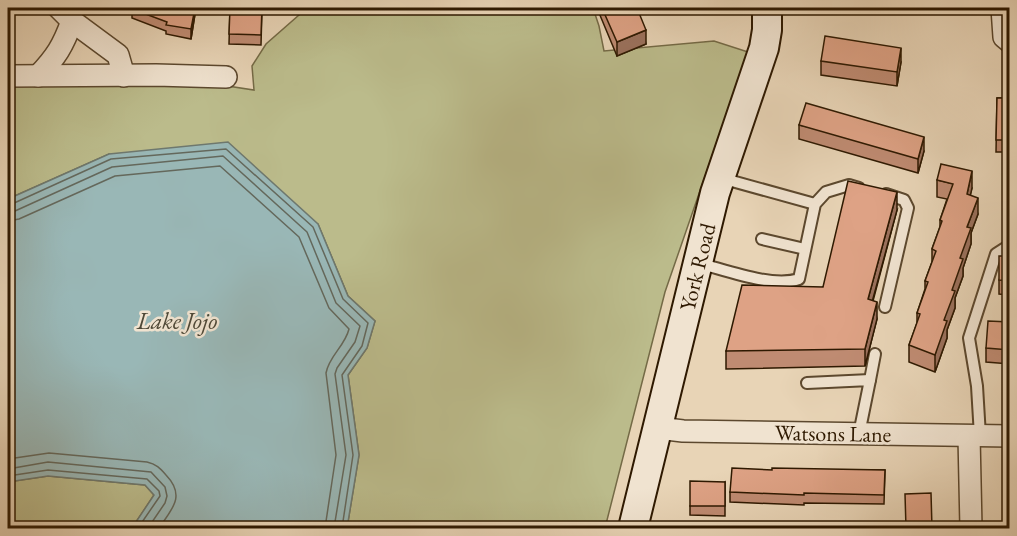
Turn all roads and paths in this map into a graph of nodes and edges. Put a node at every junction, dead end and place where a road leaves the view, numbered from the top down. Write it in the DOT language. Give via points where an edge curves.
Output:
graph roads {
  1 [pos="767,8"];
  2 [pos="1002,8"];
  3 [pos="66,14"];
  4 [pos="1010,42"];
  5 [pos="8,76"];
  6 [pos="38,76"];
  7 [pos="124,76"];
  8 [pos="226,77"];
  9 [pos="721,178"];
  10 [pos="815,204"];
  11 [pos="762,239"];
  12 [pos="1010,245"];
  13 [pos="805,249"];
  14 [pos="698,263"];
  15 [pos="885,307"];
  16 [pos="875,354"];
  17 [pos="870,380"];
  18 [pos="807,383"];
  19 [pos="658,428"];
  20 [pos="859,434"];
  21 [pos="975,436"];
  22 [pos="1010,436"];
  23 [pos="633,528"];
  24 [pos="971,528"];
  1 -- 9 [label="street, York Road" via="764,48"];
  2 -- 4 [label="street" via="1004,37"];
  3 -- 6 [label="street" via="66,37"];
  3 -- 7 [label="street" via="118,55"];
  5 -- 6 [label="street"];
  6 -- 7 [label="street"];
  7 -- 8 [label="street"];
  9 -- 10 [label="lane"];
  9 -- 14 [label="street, York Road"];
  10 -- 13 [label="lane"];
  10 -- 15 [label="lane" via="826,192 849,185 904,200 908,208"];
  11 -- 13 [label="lane"];
  12 -- 21 [label="lane" via="996,254 969,338 977,386"];
  13 -- 14 [label="lane" via="798,279 792,281 761,280"];
  14 -- 19 [label="street, York Road"];
  16 -- 17 [label="lane"];
  17 -- 18 [label="lane"];
  17 -- 20 [label="lane"];
  19 -- 20 [label="street, Watsons Lane"];
  19 -- 23 [label="street, York Road"];
  20 -- 21 [label="street, Watsons Lane"];
  21 -- 22 [label="street, Watsons Lane"];
  21 -- 24 [label="street"];
}
